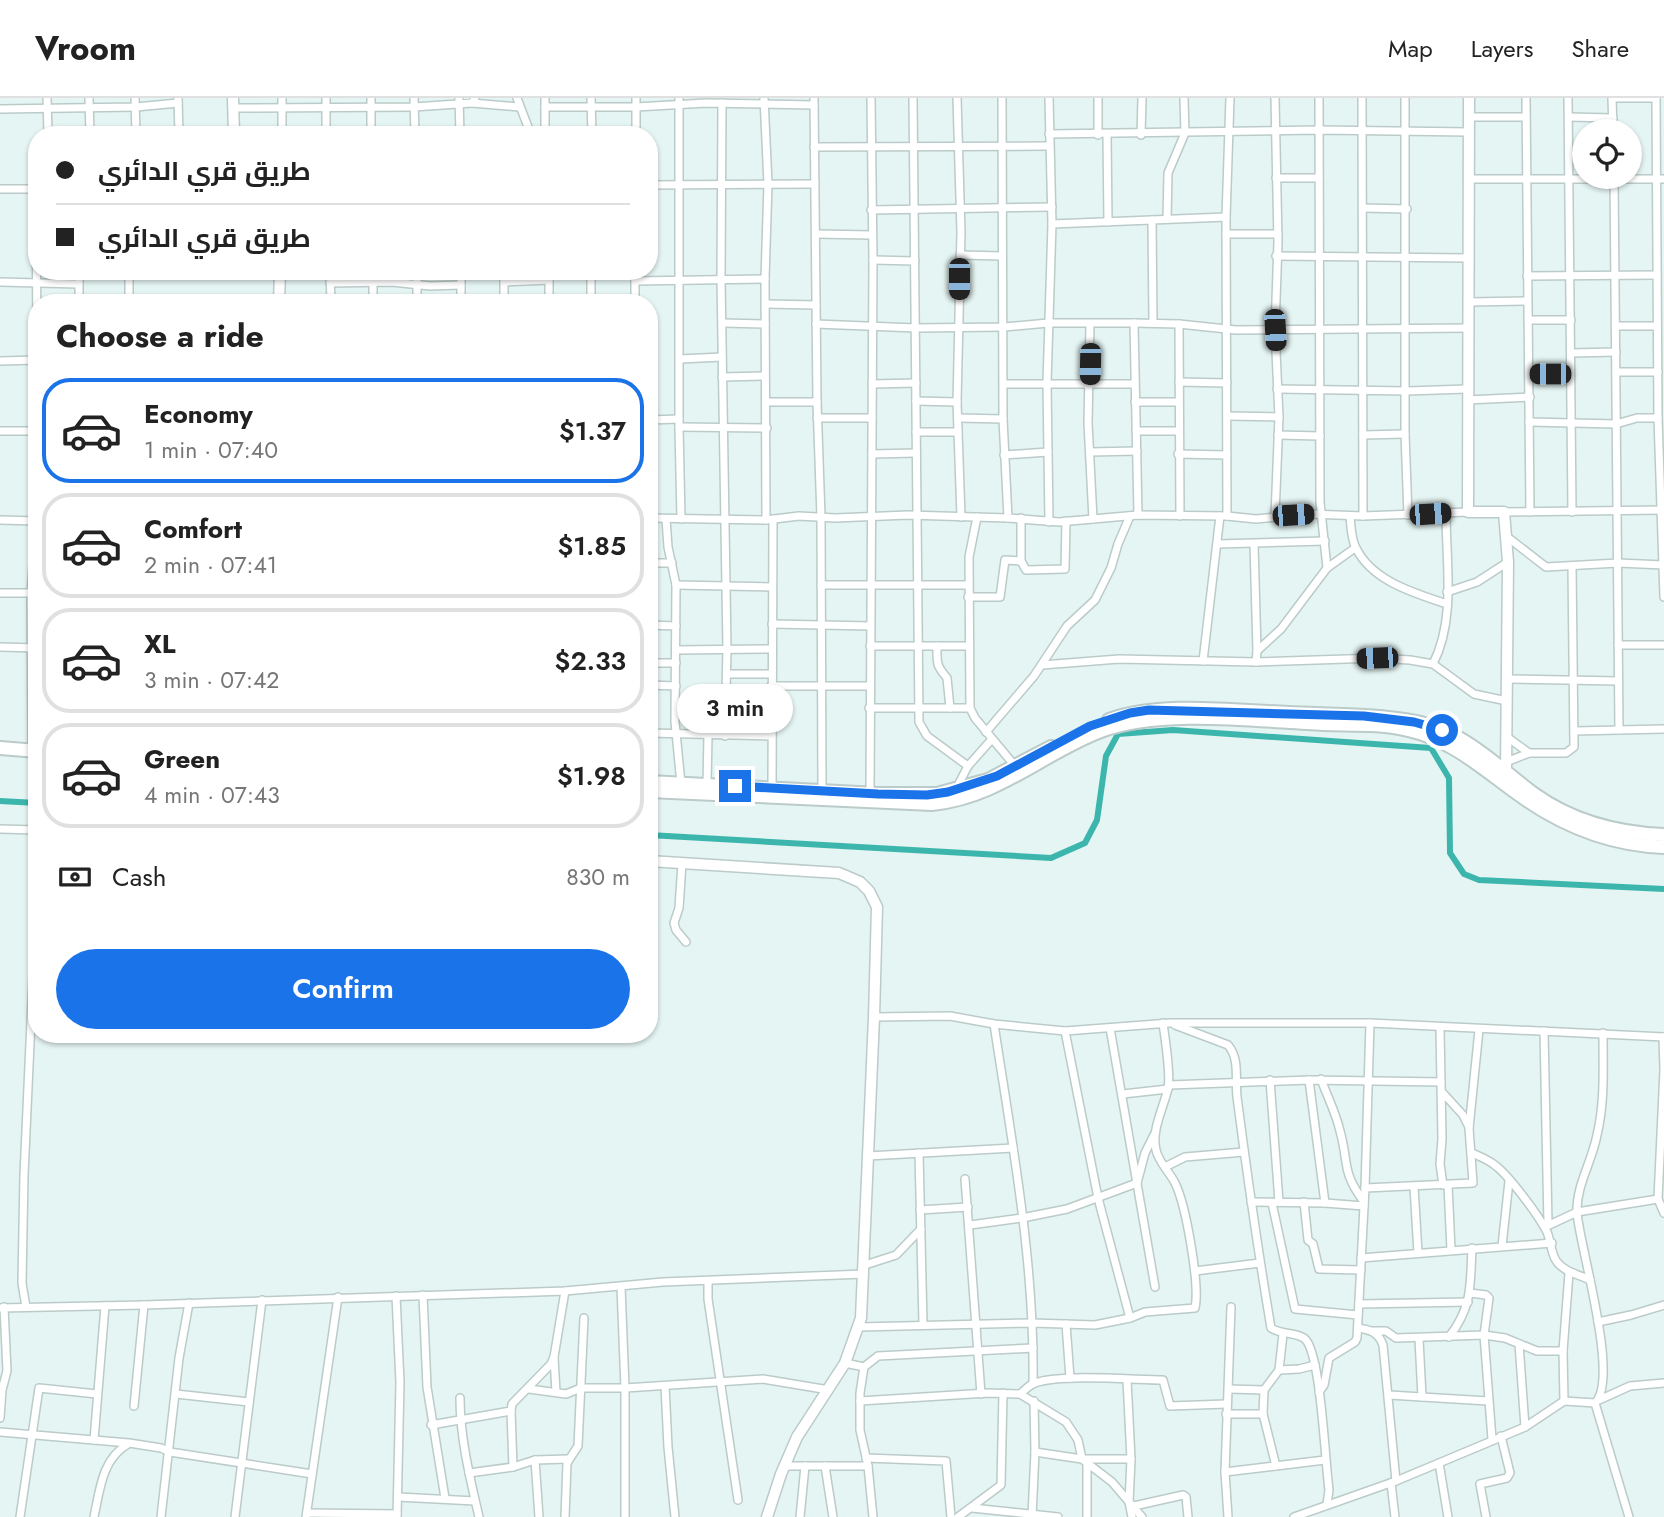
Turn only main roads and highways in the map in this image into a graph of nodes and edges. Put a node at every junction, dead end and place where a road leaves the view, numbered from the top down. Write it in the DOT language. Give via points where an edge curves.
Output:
graph roads {
  1 [pos="0,748"];
  2 [pos="28,750"];
  3 [pos="658,783"];
  4 [pos="658,791"];
  5 [pos="1664,835"];
  6 [pos="1664,847"];
  1 -- 2 [label="highway"];
  3 -- 5 [label="highway" via="927,795 988,780 1090,726 1130,713 1164,709 1364,716 1414,722 1457,737 1506,767 1534,794 1581,820 1623,832"];
  4 -- 6 [label="highway" via="932,804 990,790 1087,736 1142,720 1385,726 1451,745 1522,797 1573,826 1616,841"];
}
